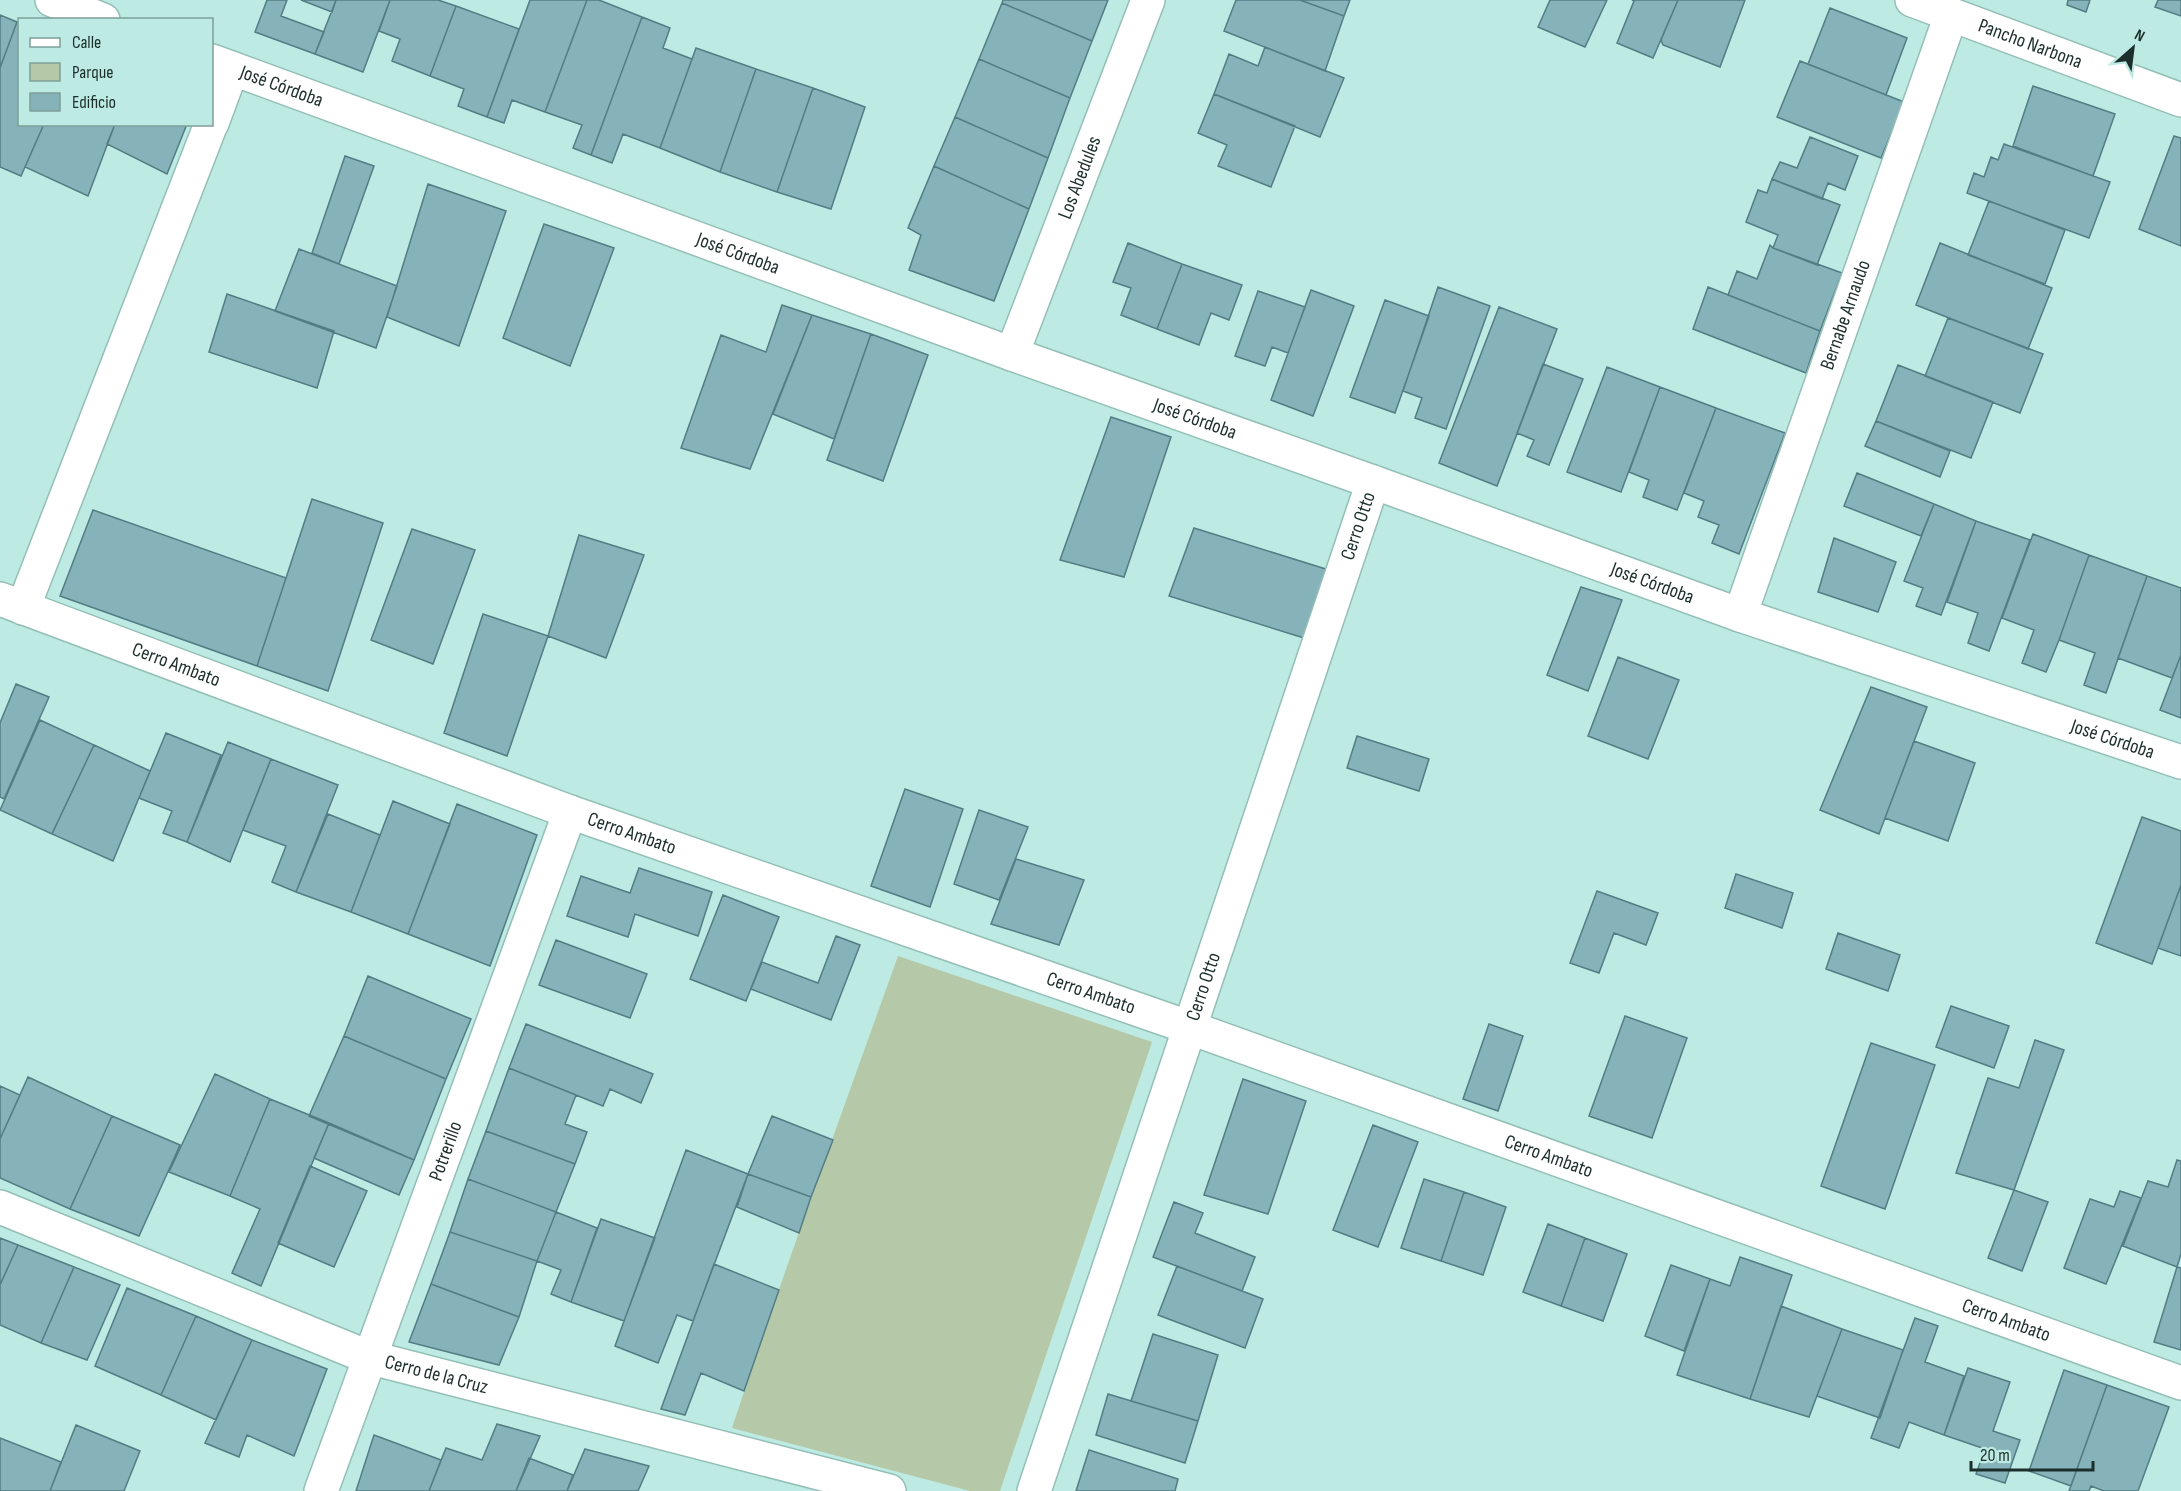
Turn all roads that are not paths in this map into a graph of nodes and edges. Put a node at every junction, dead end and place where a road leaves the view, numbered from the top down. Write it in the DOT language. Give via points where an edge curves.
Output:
graph roads {
  1 [pos="52,0"];
  2 [pos="1148,0"];
  3 [pos="1912,0"];
  4 [pos="1951,15"];
  5 [pos="98,18"];
  6 [pos="222,65"];
  7 [pos="2181,100"];
  8 [pos="213,113"];
  9 [pos="210,126"];
  10 [pos="1012,354"];
  11 [pos="1372,482"];
  12 [pos="11,603"];
  13 [pos="1740,615"];
  14 [pos="2181,762"];
  15 [pos="570,812"];
  16 [pos="1188,1027"];
  17 [pos="0,1207"];
  18 [pos="368,1357"];
  19 [pos="2181,1383"];
  20 [pos="321,1491"];
  21 [pos="889,1491"];
  22 [pos="1034,1491"];
  1 -- 5 [label="street"];
  2 -- 10 [label="street, Los Abedules"];
  3 -- 4 [label="street, Pancho Narbona"];
  4 -- 7 [label="street, Pancho Narbona"];
  4 -- 13 [label="street, Bernabe Arnaudo"];
  6 -- 8 [label="street"];
  6 -- 10 [label="street, José Córdoba"];
  9 -- 12 [label="street"];
  10 -- 11 [label="street, José Córdoba"];
  11 -- 13 [label="street, José Córdoba"];
  11 -- 16 [label="street, Cerro Otto"];
  12 -- 15 [label="street, Cerro Ambato"];
  13 -- 14 [label="street, José Córdoba"];
  15 -- 16 [label="street, Cerro Ambato"];
  15 -- 18 [label="street, Potrerillo"];
  16 -- 19 [label="street, Cerro Ambato"];
  16 -- 22 [label="street, Cerro Otto"];
  17 -- 18 [label="street, Cerro de la Cruz"];
  18 -- 20 [label="street, Potrerillo"];
  18 -- 21 [label="street, Cerro de la Cruz"];
}
